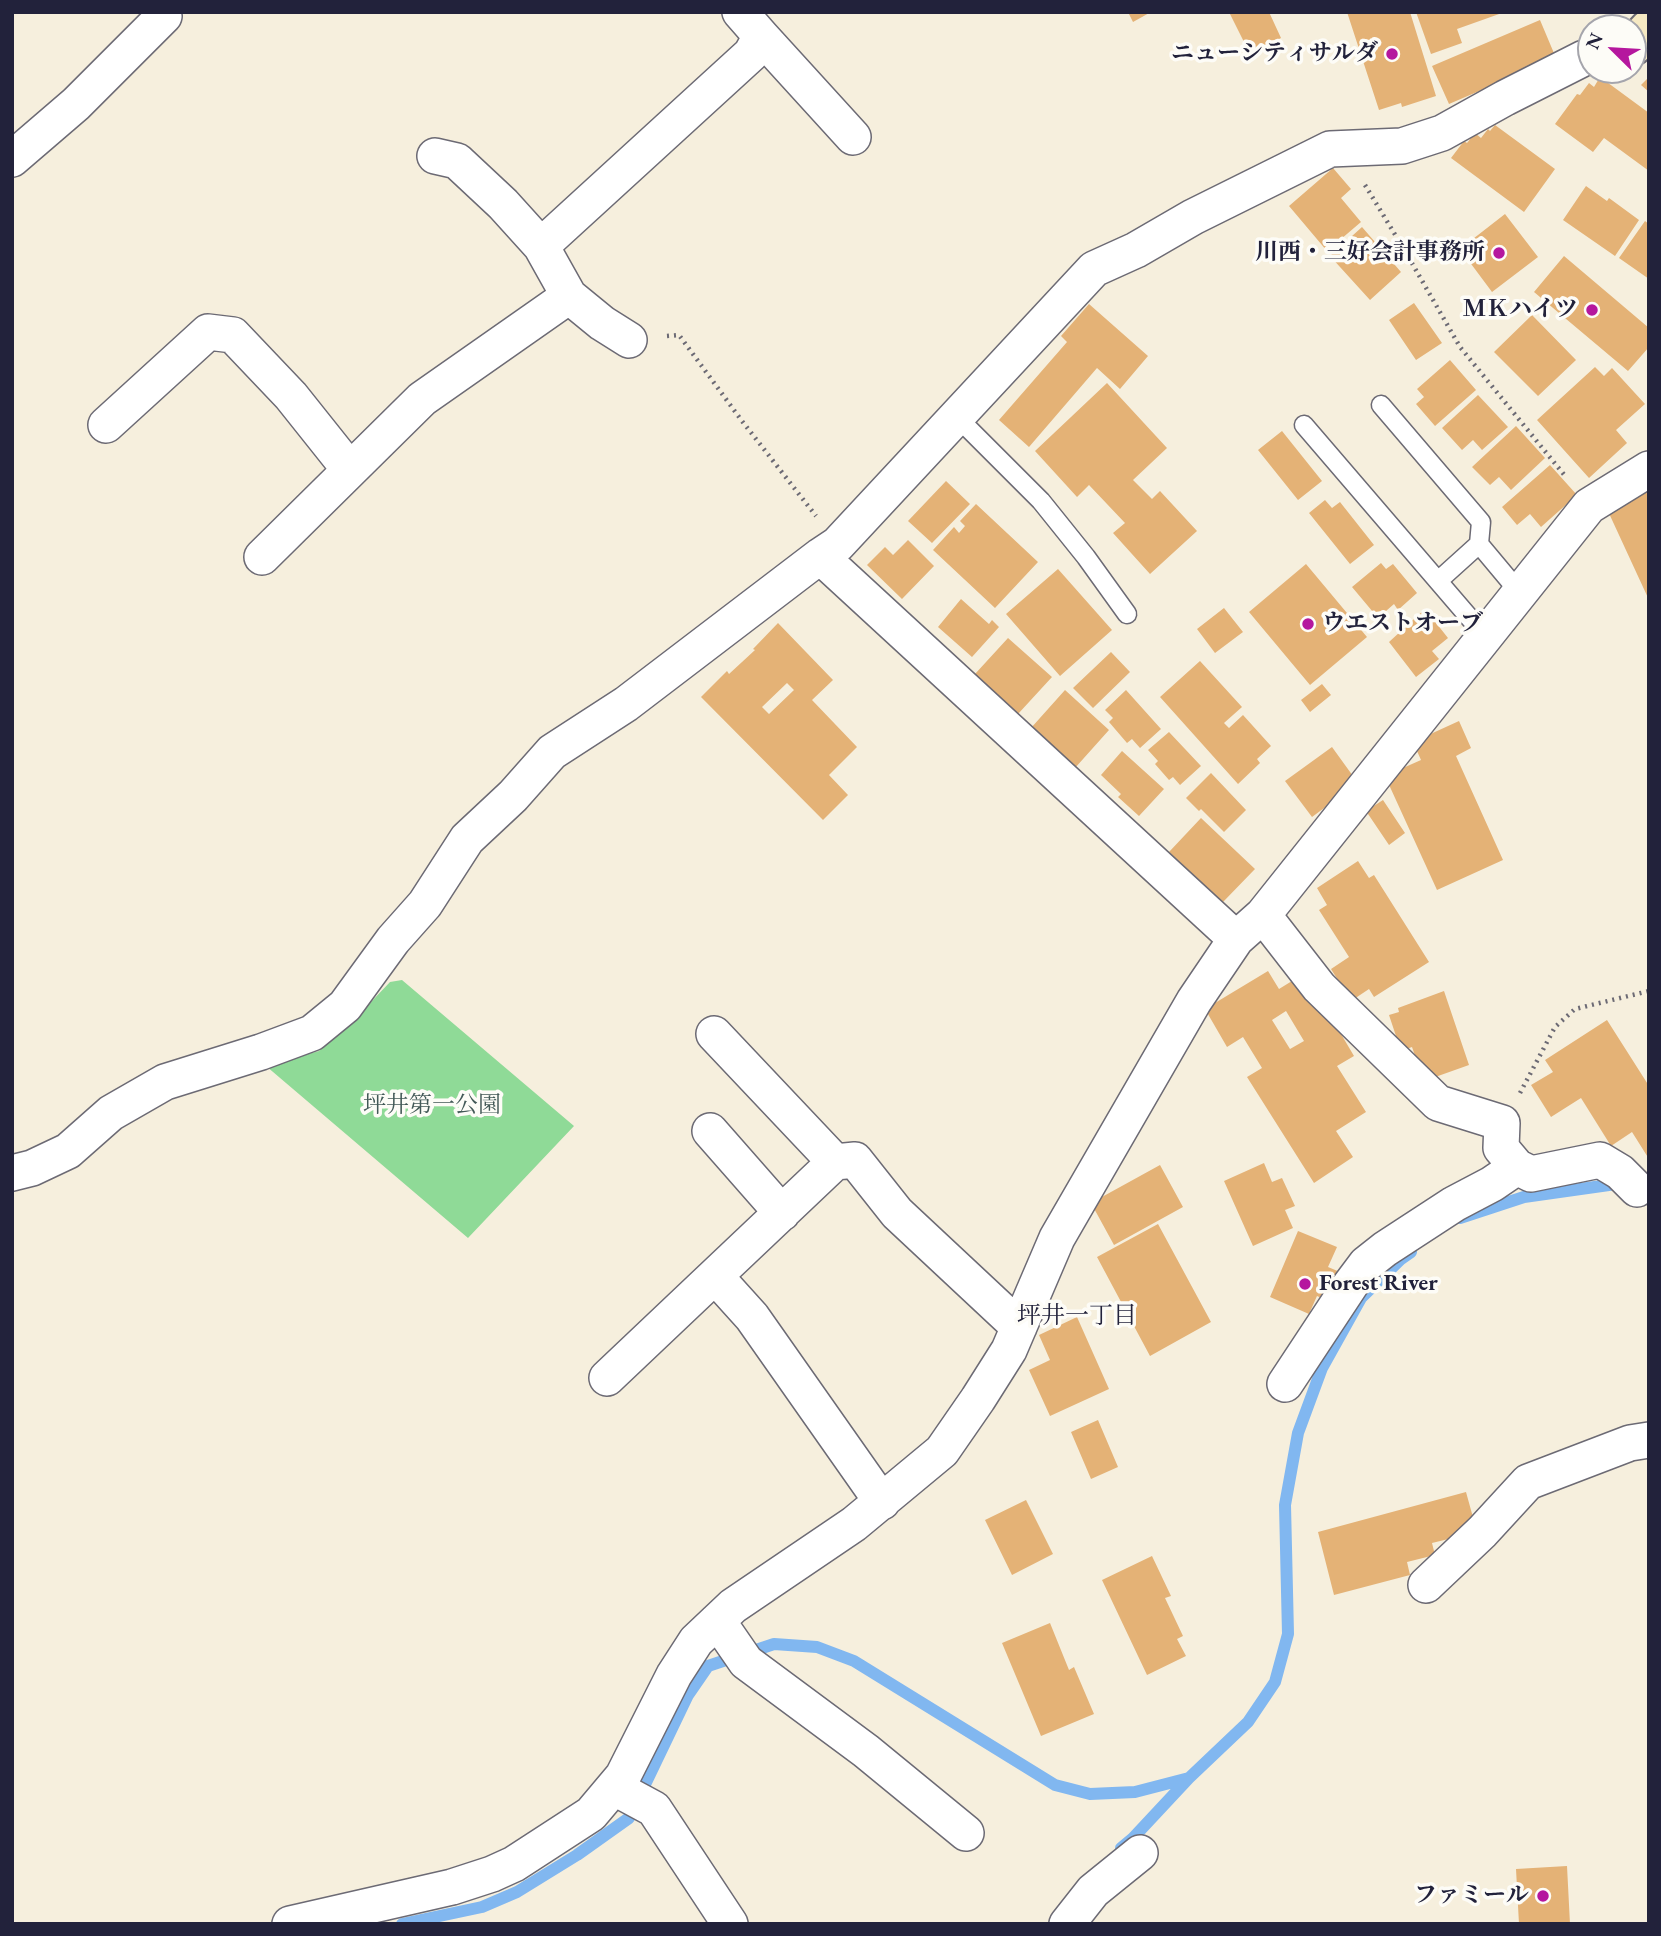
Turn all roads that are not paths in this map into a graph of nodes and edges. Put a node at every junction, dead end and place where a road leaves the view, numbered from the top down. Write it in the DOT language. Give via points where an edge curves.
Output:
graph roads {
  1 [pos="162,12"];
  2 [pos="750,24"];
  3 [pos="1577,62"];
  4 [pos="853,137"];
  5 [pos="435,156"];
  6 [pos="12,159"];
  7 [pos="541,246"];
  8 [pos="569,296"];
  9 [pos="629,340"];
  10 [pos="1381,405"];
  11 [pos="957,417"];
  12 [pos="106,425"];
  13 [pos="1304,425"];
  14 [pos="1649,469"];
  15 [pos="350,470"];
  16 [pos="1479,544"];
  17 [pos="829,550"];
  18 [pos="262,557"];
  19 [pos="1438,581"];
  20 [pos="1520,593"];
  21 [pos="1127,614"];
  22 [pos="1486,637"];
  23 [pos="1263,915"];
  24 [pos="1236,939"];
  25 [pos="714,1034"];
  26 [pos="709,1131"];
  27 [pos="835,1162"];
  28 [pos="1517,1167"];
  29 [pos="12,1173"];
  30 [pos="1629,1180"];
  31 [pos="782,1213"];
  32 [pos="715,1276"];
  33 [pos="1018,1327"];
  34 [pos="607,1378"];
  35 [pos="1285,1384"];
  36 [pos="1649,1440"];
  37 [pos="882,1502"];
  38 [pos="1426,1585"];
  39 [pos="721,1628"];
  40 [pos="616,1789"];
  41 [pos="966,1833"];
  42 [pos="1140,1853"];
  43 [pos="290,1924"];
  44 [pos="730,1924"];
  45 [pos="1068,1924"];
  1 -- 6 [label="street" via="164,16 76,104"];
  2 -- 4 [label="street"];
  2 -- 7 [label="street" via="751,54"];
  3 -- 11 [label="street" via="1442,133 1402,146 1330,149 1094,269"];
  5 -- 7 [label="street" via="457,161"];
  7 -- 8 [label="street"];
  8 -- 9 [label="street"];
  8 -- 15 [label="street" via="422,399"];
  10 -- 16 [label="lane" via="1481,523"];
  11 -- 17 [label="street"];
  11 -- 21 [label="lane" via="1041,501"];
  12 -- 15 [label="street" via="208,332 233,335 291,396"];
  13 -- 19 [label="lane"];
  14 -- 20 [label="street" via="1589,506"];
  15 -- 18 [label="street"];
  16 -- 19 [label="lane"];
  16 -- 20 [label="lane"];
  17 -- 24 [label="street"];
  17 -- 29 [label="street" via="626,704 552,752 467,839 425,904 345,1006 312,1033 165,1082 111,1113 68,1151"];
  19 -- 22 [label="lane"];
  20 -- 22 [label="street"];
  22 -- 23 [label="street"];
  23 -- 24 [label="street"];
  23 -- 28 [label="street" via="1319,987 1438,1103 1502,1123 1501,1149"];
  24 -- 33 [label="street" via="1194,1001 1057,1238"];
  25 -- 27 [label="street"];
  26 -- 31 [label="street"];
  27 -- 31 [label="street"];
  27 -- 33 [label="street" via="855,1160 897,1213"];
  28 -- 30 [label="street" via="1531,1174 1600,1160"];
  28 -- 35 [label="street" via="1366,1264"];
  31 -- 32 [label="street"];
  32 -- 34 [label="street"];
  32 -- 37 [label="street" via="752,1317"];
  33 -- 37 [label="street" via="1009,1349 942,1451"];
  36 -- 38 [label="street" via="1528,1482"];
  37 -- 39 [label="street" via="733,1606"];
  39 -- 40 [label="street" via="696,1641"];
  39 -- 41 [label="street" via="747,1662"];
  40 -- 43 [label="street" via="591,1814 503,1869 452,1887"];
  40 -- 44 [label="street" via="654,1809"];
  42 -- 45 [label="street" via="1093,1891"];
}
